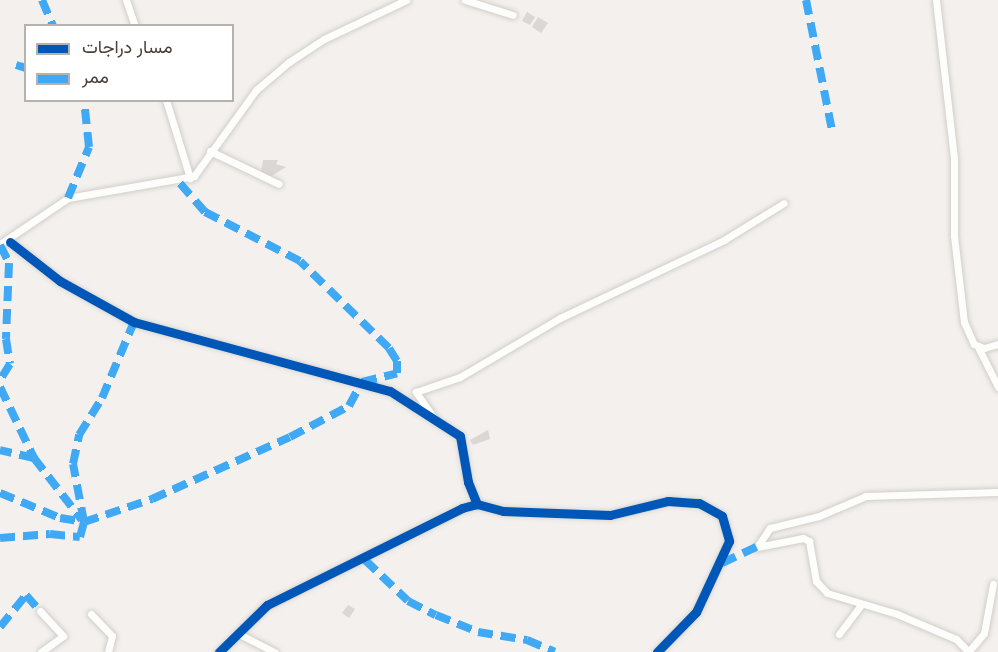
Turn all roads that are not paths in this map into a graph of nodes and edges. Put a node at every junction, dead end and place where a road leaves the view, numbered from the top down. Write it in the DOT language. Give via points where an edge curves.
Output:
graph roads {
  1 [pos="126,0"];
  2 [pos="406,0"];
  3 [pos="465,0"];
  4 [pos="936,0"];
  5 [pos="513,15"];
  6 [pos="134,24"];
  7 [pos="167,102"];
  8 [pos="210,151"];
  9 [pos="190,178"];
  10 [pos="279,184"];
  11 [pos="784,202"];
  12 [pos="10,242"];
  13 [pos="0,244"];
  14 [pos="998,344"];
  15 [pos="978,346"];
  16 [pos="998,387"];
  17 [pos="435,418"];
  18 [pos="998,492"];
  19 [pos="477,504"];
  20 [pos="993,584"];
  21 [pos="860,606"];
  22 [pos="40,611"];
  23 [pos="91,614"];
  24 [pos="839,634"];
  25 [pos="241,635"];
  26 [pos="41,652"];
  27 [pos="108,652"];
  28 [pos="219,652"];
  29 [pos="275,652"];
  30 [pos="657,652"];
  31 [pos="969,652"];
  1 -- 6 [label="street"];
  2 -- 8 [label="street" via="324,39 289,62 256,90"];
  3 -- 5 [label="street"];
  4 -- 15 [label="street" via="954,159 957,277 968,337"];
  7 -- 9 [label="street"];
  8 -- 9 [label="street"];
  8 -- 10 [label="street"];
  9 -- 12 [label="street" via="126,185 68,198"];
  11 -- 17 [label="street" via="724,240 560,318 460,377 416,392"];
  12 -- 13 [label="street"];
  12 -- 17 [label="street" via="60,281 134,322 373,384"];
  14 -- 15 [label="street"];
  15 -- 16 [label="street"];
  17 -- 19 [label="street" via="463,440 468,482"];
  18 -- 21 [label="street" via="866,496 819,516 771,528 757,547 788,537 809,541 820,588"];
  19 -- 25 [label="street" via="267,605"];
  19 -- 30 [label="street" via="503,511 610,514 685,501 722,516 729,531 722,563 696,612"];
  20 -- 31 [label="street" via="994,598 984,633"];
  21 -- 24 [label="street"];
  21 -- 31 [label="street" via="907,618 956,639"];
  22 -- 26 [label="street" via="63,636"];
  23 -- 27 [label="street" via="112,636"];
  25 -- 28 [label="street"];
  25 -- 29 [label="street"];
}
